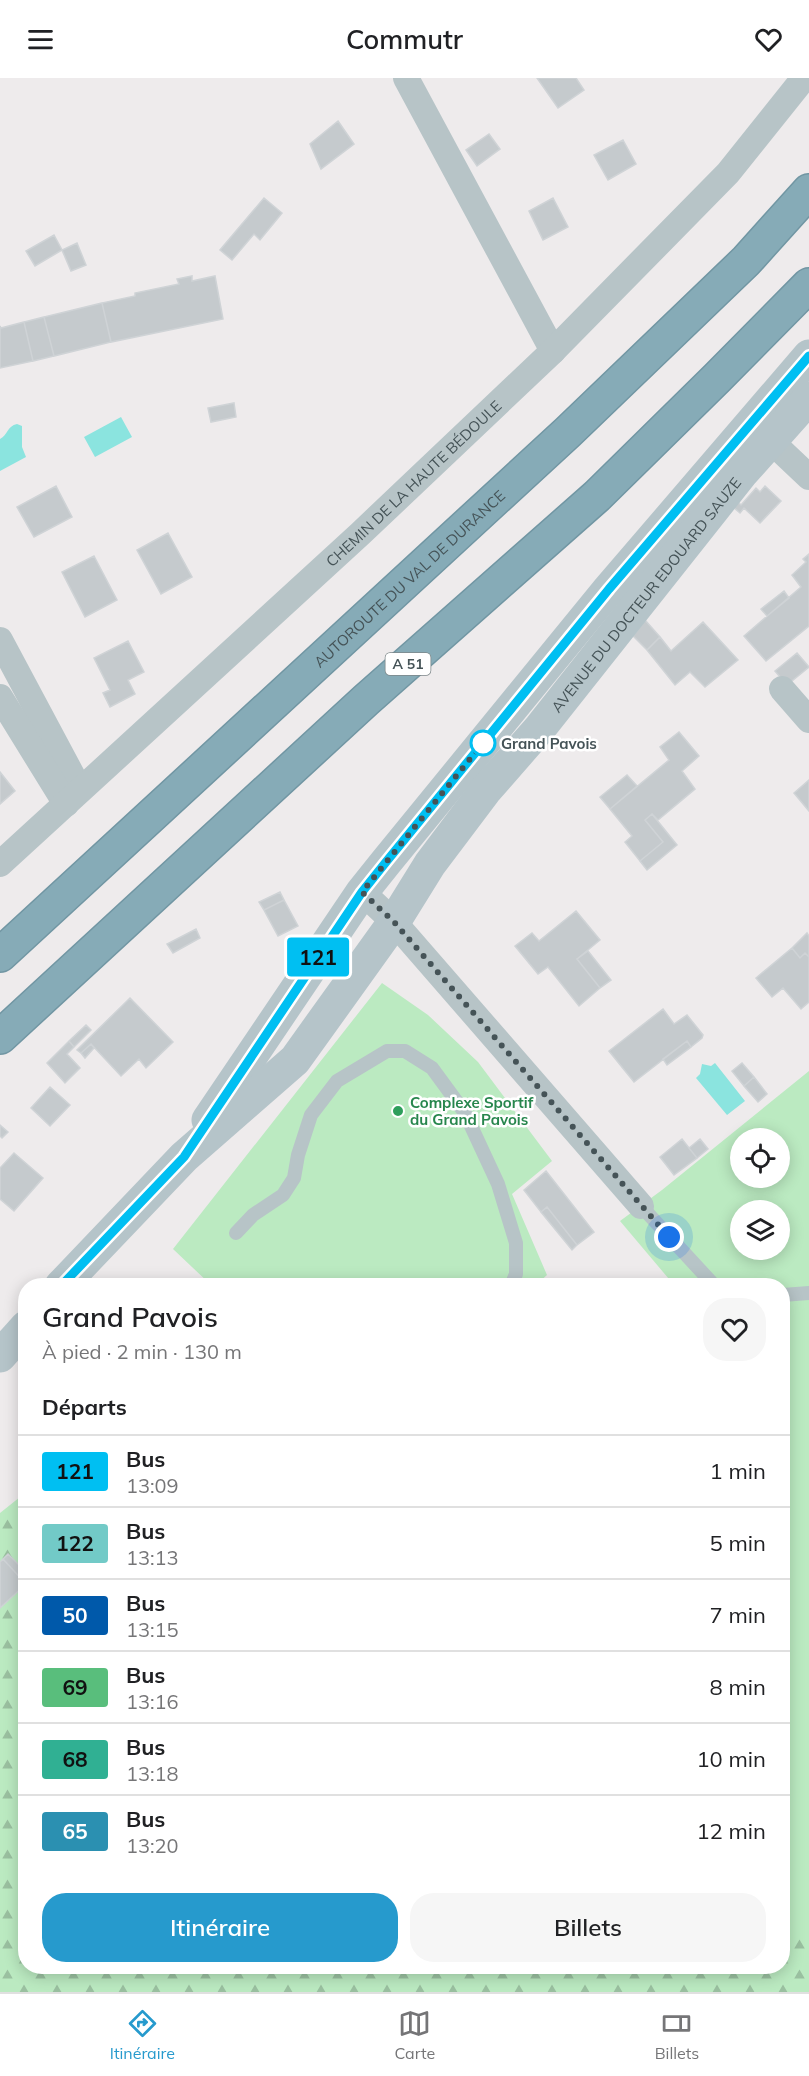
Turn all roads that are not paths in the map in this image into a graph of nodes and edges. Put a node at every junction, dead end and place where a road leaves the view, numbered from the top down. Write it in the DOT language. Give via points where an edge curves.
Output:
graph roads {
  1 [pos="406,78"];
  2 [pos="804,78"];
  3 [pos="809,191"];
  4 [pos="809,285"];
  5 [pos="552,351"];
  6 [pos="809,356"];
  7 [pos="809,398"];
  8 [pos="761,431"];
  9 [pos="809,477"];
  10 [pos="0,640"];
  11 [pos="783,689"];
  12 [pos="0,697"];
  13 [pos="809,720"];
  14 [pos="73,797"];
  15 [pos="0,864"];
  16 [pos="362,892"];
  17 [pos="394,922"];
  18 [pos="0,956"];
  19 [pos="0,1037"];
  20 [pos="184,1157"];
  21 [pos="151,1192"];
  22 [pos="640,1206"];
  23 [pos="236,1233"];
  24 [pos="69,1278"];
  25 [pos="92,1278"];
  26 [pos="514,1278"];
  27 [pos="707,1278"];
  28 [pos="809,1293"];
  29 [pos="790,1294"];
  30 [pos="18,1336"];
  31 [pos="18,1352"];
  32 [pos="0,1356"];
  33 [pos="0,1368"];
  1 -- 5 [label="street"];
  2 -- 5 [label="street, CHEMIN DE LA HAUTE BÉDOULE" via="728,173"];
  3 -- 18 [label="highway, AUTOROUTE DU VAL DE DURANCE" via="746,261 568,432"];
  4 -- 19 [label="highway, A 51" via="597,496 366,700"];
  5 -- 14 [label="street, CHEMIN DE LA HAUTE BÉDOULE" via="360,534"];
  6 -- 8 [label="street, AVENUE DU DOCTEUR EDOUARD SAUZE"];
  7 -- 8 [label="street, AVENUE DU DOCTEUR EDOUARD SAUZE"];
  8 -- 9 [label="street"];
  8 -- 16 [label="street, AVENUE DU DOCTEUR EDOUARD SAUZE" via="609,589"];
  8 -- 17 [label="street, AVENUE DU DOCTEUR EDOUARD SAUZE" via="742,472 540,728 485,791 430,864"];
  10 -- 14 [label="street"];
  11 -- 13 [label="street"];
  12 -- 14 [label="street"];
  14 -- 15 [label="street, CHEMIN DE LA HAUTE BÉDOULE"];
  16 -- 17 [label="street"];
  16 -- 20 [label="street, AVENUE DU DOCTEUR EDOUARD SAUZE"];
  17 -- 20 [label="street, AVENUE DU DOCTEUR EDOUARD SAUZE" via="295,1060"];
  17 -- 22 [label="street"];
  20 -- 21 [label="street, AVENUE DU DOCTEUR EDOUARD SAUZE"];
  21 -- 24 [label="street, AVENUE DU DOCTEUR EDOUARD SAUZE"];
  21 -- 25 [label="street, AVENUE DU DOCTEUR EDOUARD SAUZE"];
  22 -- 27 [label="lane"];
  23 -- 26 [label="lane" via="253,1215 283,1195 294,1178 311,1115 337,1081 387,1051 405,1051 432,1068 465,1113 498,1185 516,1243"];
  28 -- 29 [label="lane"];
  30 -- 32 [label="street"];
  31 -- 33 [label="street"];
}
